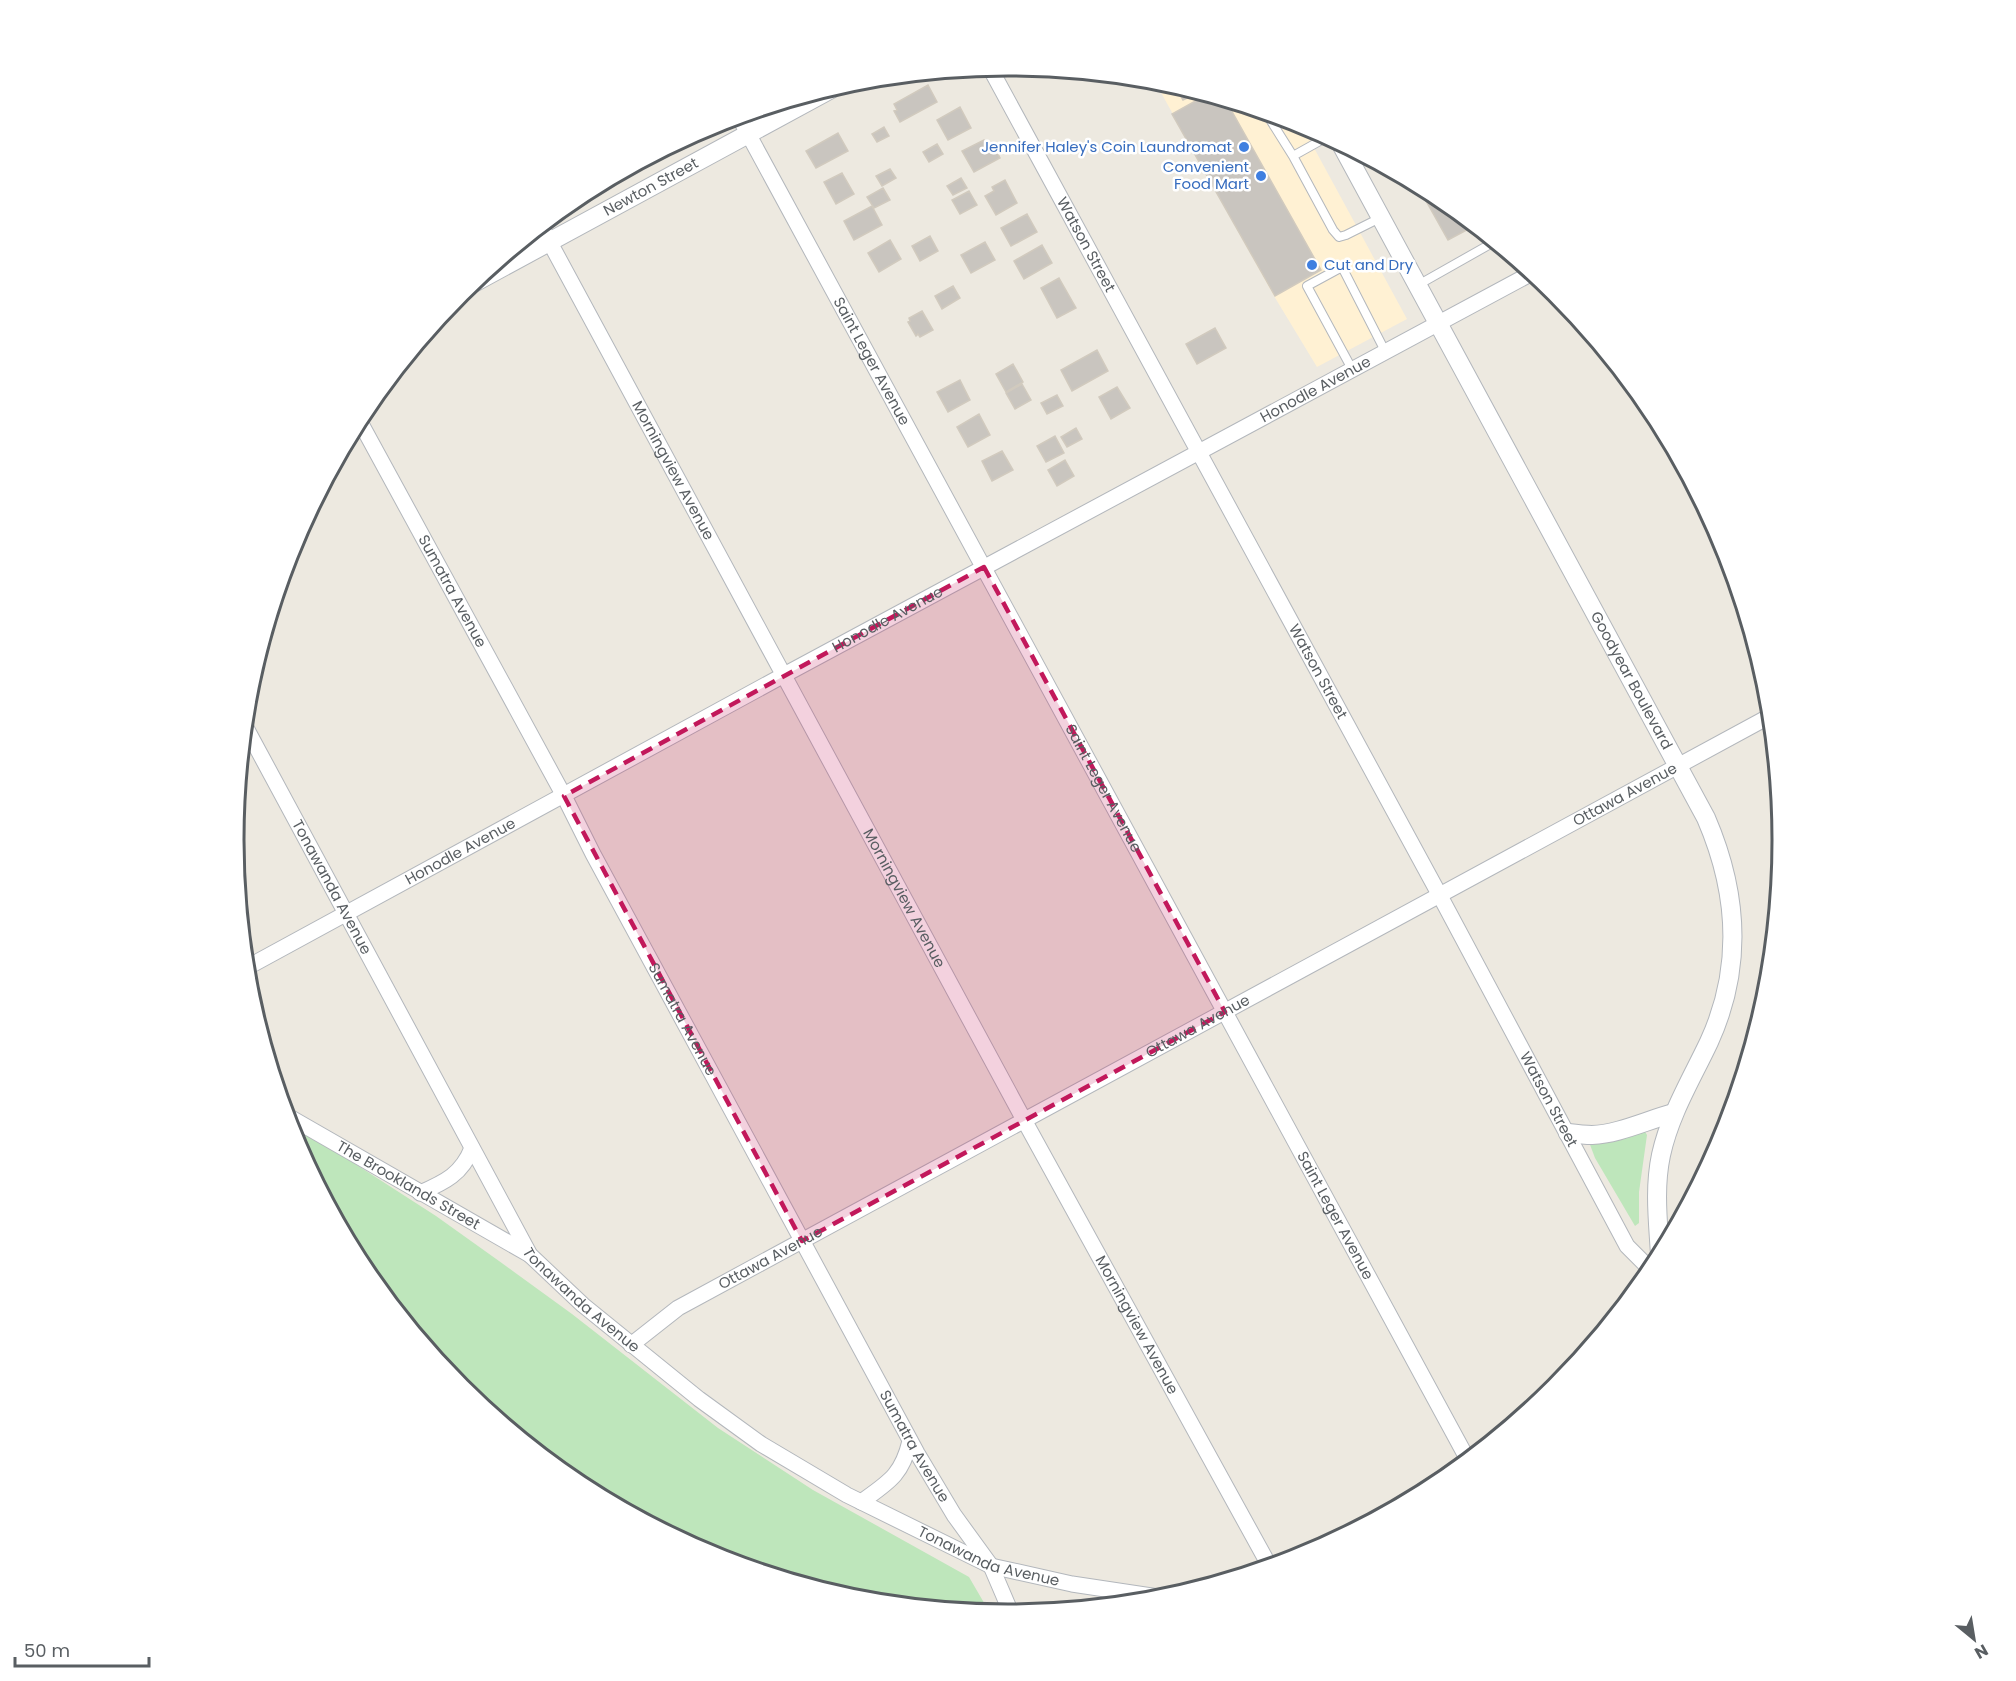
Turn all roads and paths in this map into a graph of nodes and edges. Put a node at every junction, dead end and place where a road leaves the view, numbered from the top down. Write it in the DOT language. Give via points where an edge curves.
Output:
graph roads {
  1 [pos="995,77"];
  2 [pos="801,106"];
  3 [pos="743,124"];
  4 [pos="1274,126"];
  5 [pos="749,134"];
  6 [pos="1317,142"];
  7 [pos="1293,156"];
  8 [pos="1347,156"];
  9 [pos="1380,218"];
  10 [pos="546,234"];
  11 [pos="530,245"];
  12 [pos="1487,246"];
  13 [pos="1524,278"];
  14 [pos="1418,285"];
  15 [pos="1439,322"];
  16 [pos="1385,351"];
  17 [pos="1352,369"];
  18 [pos="364,430"];
  19 [pos="1199,452"];
  20 [pos="984,567"];
  21 [pos="784,675"];
  22 [pos="1762,720"];
  23 [pos="251,738"];
  24 [pos="1678,766"];
  25 [pos="564,796"];
  26 [pos="1439,894"];
  27 [pos="346,914"];
  28 [pos="255,963"];
  29 [pos="1225,1012"];
  30 [pos="1674,1113"];
  31 [pos="1024,1120"];
  32 [pos="298,1122"];
  33 [pos="1568,1133"];
  34 [pos="472,1148"];
  35 [pos="420,1193"];
  36 [pos="1659,1239"];
  37 [pos="802,1241"];
  38 [pos="530,1255"];
  39 [pos="1644,1263"];
  40 [pos="631,1345"];
  41 [pos="910,1441"];
  42 [pos="1464,1453"];
  43 [pos="861,1502"];
  44 [pos="1266,1559"];
  45 [pos="991,1566"];
  46 [pos="1136,1593"];
  47 [pos="1007,1604"];
  1 -- 19 [label="street, Watson Street"];
  2 -- 5 [label="street, Newton Street"];
  3 -- 5 [label="street, Saint Leger Avenue"];
  4 -- 7 [label="lane"];
  5 -- 10 [label="street, Newton Street"];
  5 -- 20 [label="street, Saint Leger Avenue"];
  6 -- 7 [label="lane"];
  7 -- 9 [label="lane" via="1339,237"];
  8 -- 9 [label="street, Goodyear Boulevard"];
  9 -- 14 [label="street, Goodyear Boulevard"];
  10 -- 11 [label="street, Newton Street"];
  10 -- 21 [label="street, Morningview Avenue"];
  12 -- 14 [label="lane"];
  13 -- 15 [label="street, Honodle Avenue"];
  14 -- 15 [label="street, Goodyear Boulevard"];
  15 -- 16 [label="street, Honodle Avenue"];
  15 -- 24 [label="street, Goodyear Boulevard"];
  16 -- 17 [label="street, Honodle Avenue"];
  16 -- 17 [label="lane" via="1342,267 1307,286"];
  17 -- 19 [label="street, Honodle Avenue"];
  18 -- 25 [label="street, Sumatra Avenue"];
  19 -- 20 [label="street, Honodle Avenue"];
  19 -- 26 [label="street, Watson Street"];
  20 -- 21 [label="street, Honodle Avenue"];
  20 -- 29 [label="street, Saint Leger Avenue"];
  21 -- 25 [label="street, Honodle Avenue"];
  21 -- 31 [label="street, Morningview Avenue"];
  22 -- 24 [label="street, Ottawa Avenue"];
  23 -- 27 [label="street, Tonawanda Avenue"];
  24 -- 26 [label="street, Ottawa Avenue"];
  24 -- 30 [label="street, Goodyear Boulevard" via="1717,844 1732,915 1733,946 1715,1028"];
  25 -- 27 [label="street, Honodle Avenue"];
  25 -- 37 [label="street, Sumatra Avenue"];
  26 -- 29 [label="street, Ottawa Avenue"];
  26 -- 33 [label="street, Watson Street"];
  27 -- 28 [label="street, Honodle Avenue"];
  27 -- 34 [label="street, Tonawanda Avenue"];
  29 -- 31 [label="street, Ottawa Avenue"];
  29 -- 42 [label="street, Saint Leger Avenue"];
  30 -- 33 [label="street" via="1618,1131"];
  30 -- 36 [label="street, Goodyear Boulevard" via="1661,1155 1656,1190"];
  31 -- 37 [label="street, Ottawa Avenue"];
  31 -- 44 [label="street, Morningview Avenue"];
  32 -- 35 [label="street, The Brooklands Street"];
  33 -- 39 [label="street, Watson Street" via="1628,1246"];
  34 -- 35 [label="street" via="461,1168"];
  34 -- 38 [label="street, Tonawanda Avenue"];
  35 -- 38 [label="street, The Brooklands Street"];
  37 -- 40 [label="street, Ottawa Avenue" via="678,1308"];
  37 -- 41 [label="street, Sumatra Avenue"];
  38 -- 40 [label="street, Tonawanda Avenue"];
  40 -- 43 [label="street, Tonawanda Avenue" via="761,1444"];
  41 -- 43 [label="street" via="894,1477"];
  41 -- 45 [label="street, Sumatra Avenue" via="954,1515"];
  43 -- 45 [label="street, Tonawanda Avenue"];
  45 -- 46 [label="street, Tonawanda Avenue"];
  45 -- 47 [label="street, Sumatra Avenue"];
}
